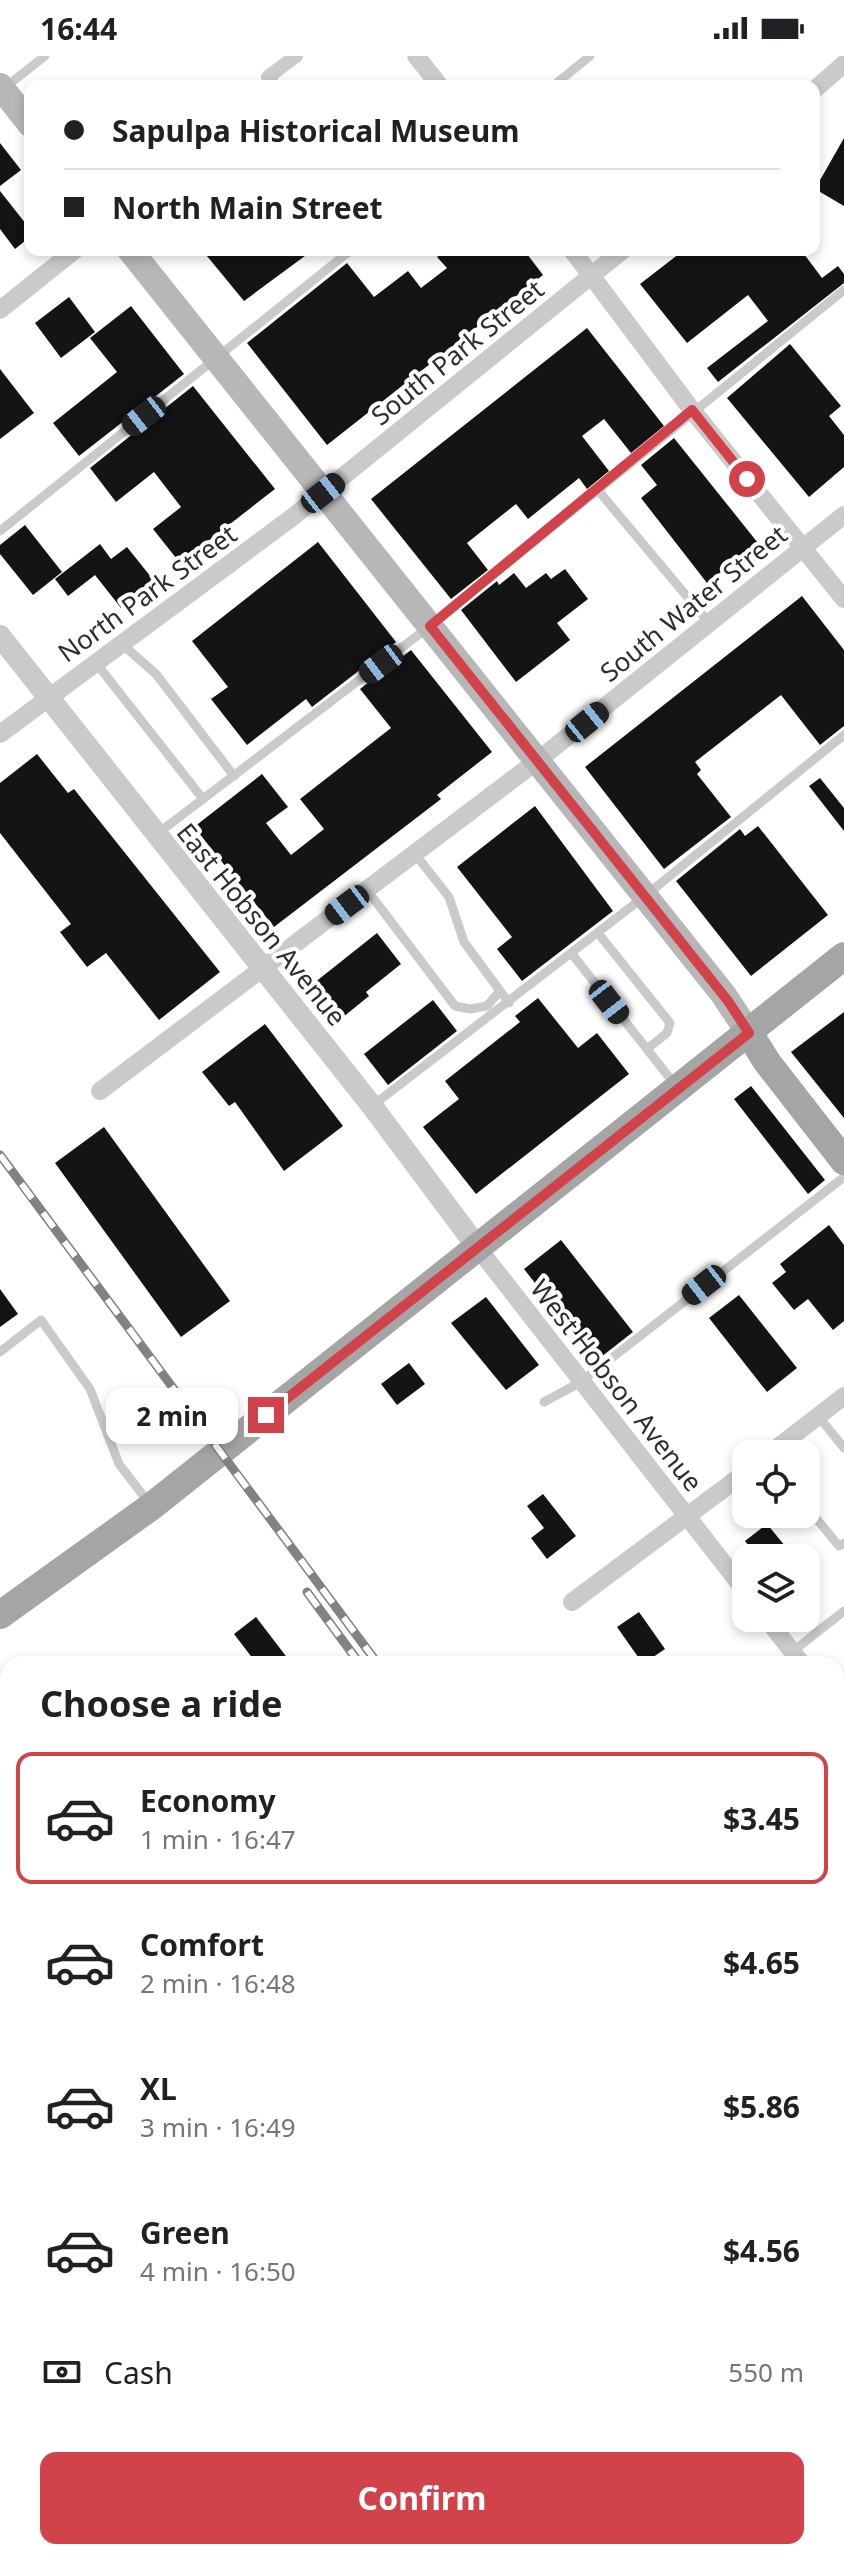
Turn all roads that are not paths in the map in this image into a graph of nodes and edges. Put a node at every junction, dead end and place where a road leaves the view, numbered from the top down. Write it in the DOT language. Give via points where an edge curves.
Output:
graph roads {
  1 [pos="45,56"];
  2 [pos="296,56"];
  3 [pos="416,56"];
  4 [pos="590,56"];
  5 [pos="844,64"];
  6 [pos="270,80"];
  7 [pos="435,80"];
  8 [pos="560,80"];
  9 [pos="820,85"];
  10 [pos="1,89"];
  11 [pos="24,117"];
  12 [pos="68,256"];
  13 [pos="135,256"];
  14 [pos="344,256"];
  15 [pos="577,256"];
  16 [pos="616,256"];
  17 [pos="593,276"];
  18 [pos="844,290"];
  19 [pos="0,310"];
  20 [pos="217,359"];
  21 [pos="692,410"];
  22 [pos="597,489"];
  23 [pos="323,493"];
  24 [pos="844,515"];
  25 [pos="0,531"];
  26 [pos="802,548"];
  27 [pos="844,599"];
  28 [pos="710,624"];
  29 [pos="430,626"];
  30 [pos="0,636"];
  31 [pos="123,645"];
  32 [pos="96,663"];
  33 [pos="46,698"];
  34 [pos="0,734"];
  35 [pos="844,735"];
  36 [pos="537,761"];
  37 [pos="234,776"];
  38 [pos="203,799"];
  39 [pos="155,836"];
  40 [pos="415,854"];
  41 [pos="367,890"];
  42 [pos="645,896"];
  43 [pos="598,933"];
  44 [pos="572,954"];
  45 [pos="844,956"];
  46 [pos="263,971"];
  47 [pos="499,992"];
  48 [pos="509,1003"];
  49 [pos="749,1033"];
  50 [pos="647,1049"];
  51 [pos="678,1089"];
  52 [pos="100,1091"];
  53 [pos="372,1106"];
  54 [pos="844,1161"];
  55 [pos="844,1177"];
  56 [pos="478,1248"];
  57 [pos="0,1352"];
  58 [pos="581,1382"];
  59 [pos="844,1396"];
  60 [pos="544,1402"];
  61 [pos="818,1416"];
  62 [pos="787,1440"];
  63 [pos="844,1448"];
  64 [pos="732,1483"];
  65 [pos="152,1506"];
  66 [pos="688,1517"];
  67 [pos="820,1523"];
  68 [pos="844,1543"];
  69 [pos="732,1574"];
  70 [pos="572,1602"];
  71 [pos="844,1611"];
  72 [pos="0,1615"];
  73 [pos="777,1632"];
  74 [pos="795,1656"];
  75 [pos="799,1656"];
  1 -- 10 [label="lane"];
  2 -- 6 [label="street"];
  3 -- 7 [label="street"];
  4 -- 8 [label="lane"];
  5 -- 9 [label="street"];
  10 -- 11 [label="main road"];
  12 -- 19 [label="street"];
  13 -- 20 [label="main road"];
  14 -- 20 [label="lane"];
  15 -- 17 [label="street"];
  16 -- 17 [label="street, South Park Street"];
  17 -- 21 [label="street"];
  17 -- 23 [label="street, South Park Street"];
  18 -- 21 [label="lane"];
  20 -- 23 [label="main road"];
  20 -- 25 [label="lane"];
  21 -- 22 [label="lane"];
  21 -- 26 [label="street"];
  22 -- 28 [label="lane"];
  22 -- 29 [label="lane"];
  23 -- 29 [label="main road"];
  23 -- 31 [label="street, North Park Street"];
  24 -- 26 [label="street, South Water Street"];
  26 -- 27 [label="street"];
  26 -- 28 [label="street, South Water Street"];
  28 -- 36 [label="street, South Water Street"];
  29 -- 36 [label="main road"];
  29 -- 37 [label="lane"];
  30 -- 33 [label="street, East Hobson Avenue"];
  31 -- 32 [label="street, North Park Street"];
  31 -- 37 [label="lane" via="156,674"];
  32 -- 33 [label="street, North Park Street"];
  32 -- 38 [label="lane"];
  33 -- 34 [label="street, North Park Street"];
  33 -- 39 [label="street, East Hobson Avenue"];
  35 -- 42 [label="lane"];
  36 -- 40 [label="street, South Water Street"];
  36 -- 42 [label="main road"];
  37 -- 38 [label="lane"];
  38 -- 39 [label="lane"];
  39 -- 46 [label="street, East Hobson Avenue"];
  40 -- 41 [label="street, South Water Street"];
  40 -- 47 [label="lane" via="449,897 464,942"];
  41 -- 46 [label="street, South Water Street"];
  41 -- 47 [label="lane" via="455,1006 487,1006"];
  42 -- 43 [label="lane"];
  42 -- 49 [label="main road"];
  43 -- 44 [label="lane"];
  43 -- 50 [label="lane" via="670,1023 667,1033"];
  44 -- 48 [label="lane"];
  44 -- 50 [label="lane"];
  45 -- 49 [label="main road"];
  46 -- 52 [label="street, South Water Street"];
  46 -- 53 [label="street, East Hobson Avenue"];
  47 -- 48 [label="lane"];
  48 -- 53 [label="lane"];
  49 -- 51 [label="main road"];
  49 -- 54 [label="main road"];
  50 -- 51 [label="lane"];
  51 -- 56 [label="main road"];
  53 -- 56 [label="street, East Hobson Avenue"];
  55 -- 58 [label="lane"];
  56 -- 58 [label="street, West Hobson Avenue"];
  56 -- 65 [label="main road"];
  57 -- 65 [label="lane" via="41,1320 90,1389 119,1464"];
  58 -- 60 [label="lane"];
  58 -- 66 [label="street, West Hobson Avenue"];
  59 -- 61 [label="street"];
  61 -- 62 [label="street"];
  61 -- 63 [label="lane"];
  64 -- 66 [label="street"];
  65 -- 72 [label="main road"];
  66 -- 69 [label="street, West Hobson Avenue"];
  66 -- 70 [label="street"];
  67 -- 68 [label="lane" via="839,1546"];
  71 -- 75 [label="lane"];
  73 -- 74 [label="street"];
}
